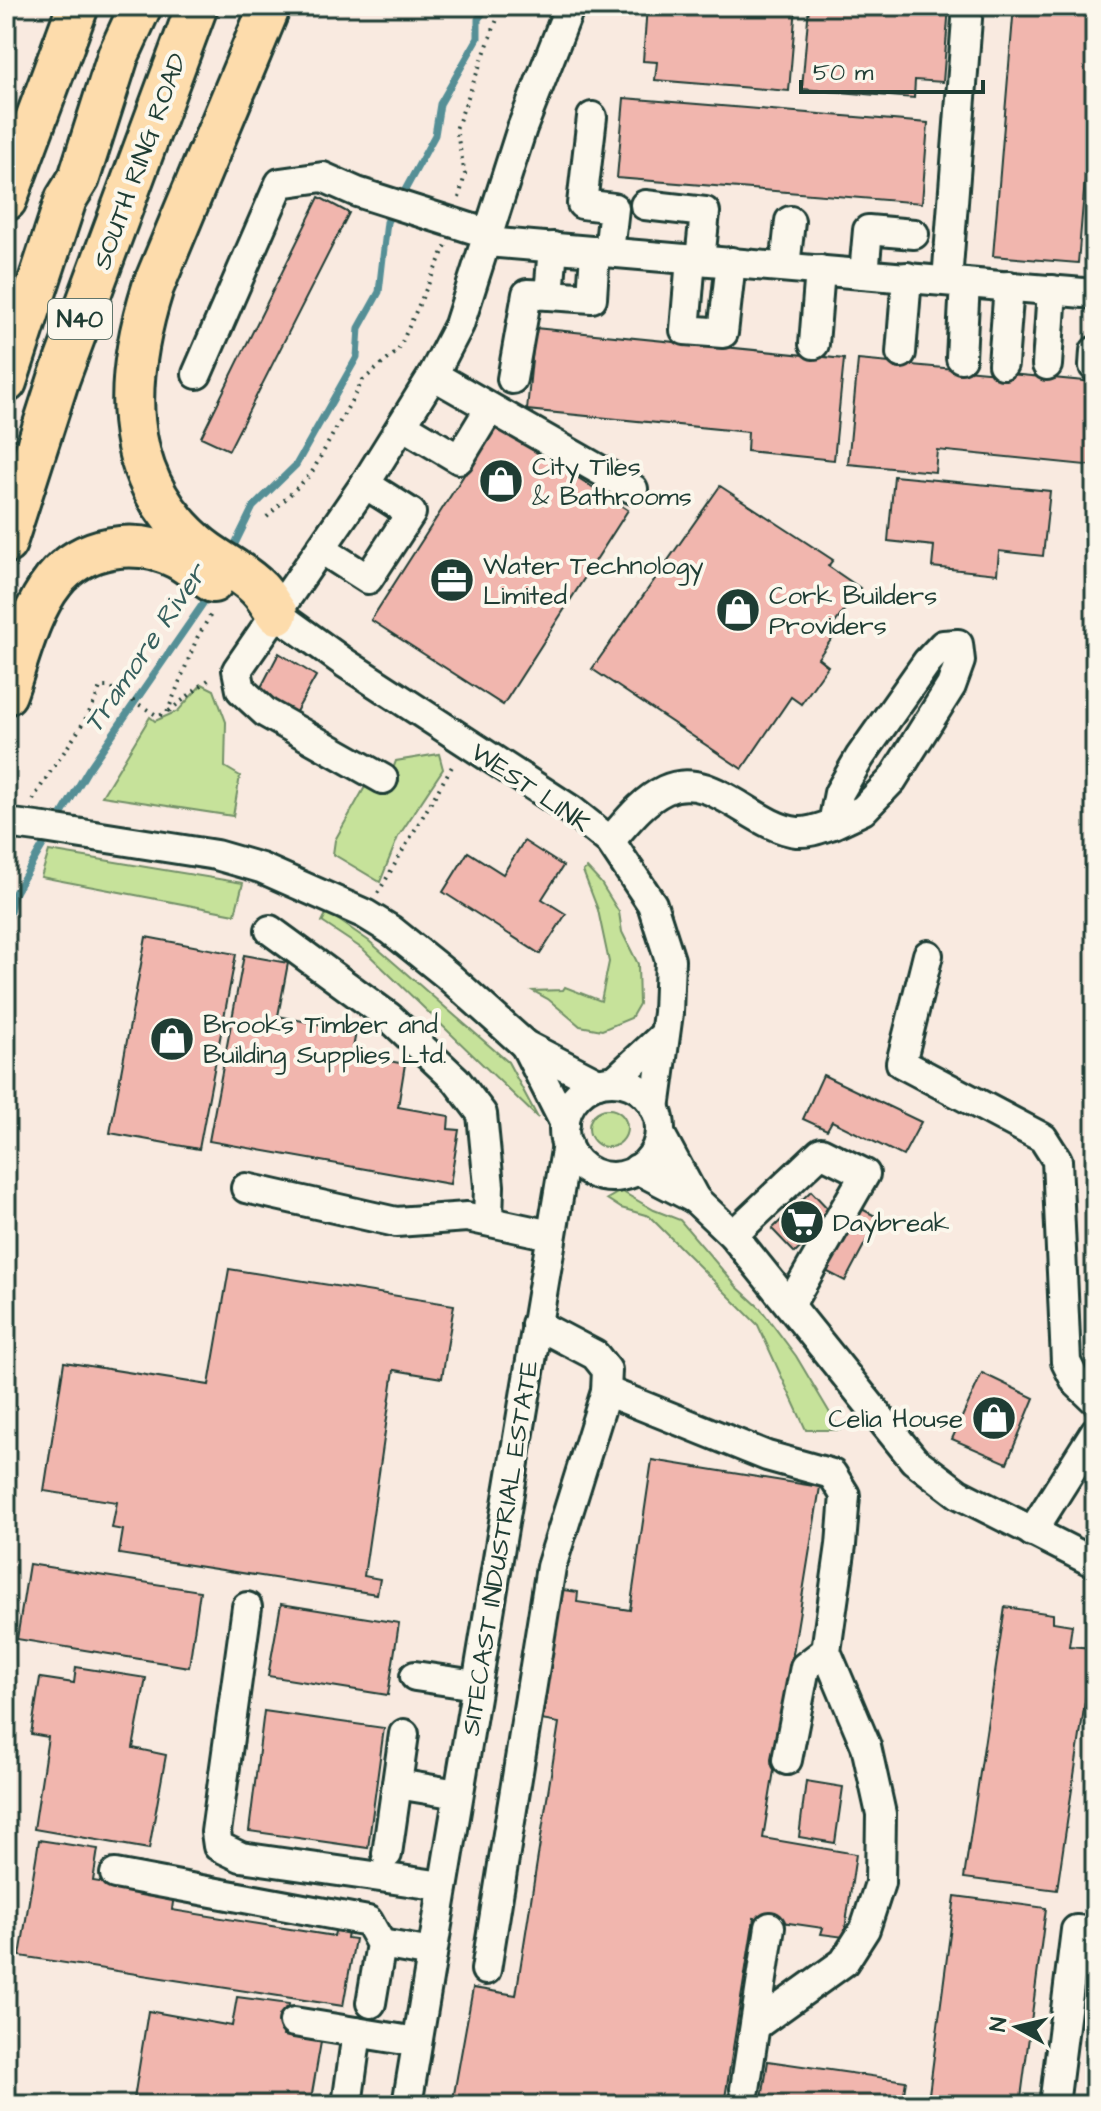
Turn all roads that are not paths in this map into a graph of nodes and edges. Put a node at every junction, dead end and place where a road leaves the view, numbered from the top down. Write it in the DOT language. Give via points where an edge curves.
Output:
graph roads {
  1 [pos="78,6"];
  2 [pos="139,6"];
  3 [pos="197,6"];
  4 [pos="205,6"];
  5 [pos="223,6"];
  6 [pos="270,6"];
  7 [pos="570,6"];
  8 [pos="968,6"];
  9 [pos="162,98"];
  10 [pos="592,117"];
  11 [pos="6,200"];
  12 [pos="645,205"];
  13 [pos="790,221"];
  14 [pos="914,234"];
  15 [pos="488,238"];
  16 [pos="553,247"];
  17 [pos="602,251"];
  18 [pos="695,259"];
  19 [pos="731,262"];
  20 [pos="785,267"];
  21 [pos="820,270"];
  22 [pos="864,274"];
  23 [pos="907,277"];
  24 [pos="956,282"];
  25 [pos="1009,286"];
  26 [pos="1052,290"];
  27 [pos="1095,294"];
  28 [pos="549,295"];
  29 [pos="814,344"];
  30 [pos="1095,351"];
  31 [pos="901,353"];
  32 [pos="961,358"];
  33 [pos="1003,364"];
  34 [pos="1047,365"];
  35 [pos="1094,366"];
  36 [pos="197,374"];
  37 [pos="433,375"];
  38 [pos="59,378"];
  39 [pos="512,379"];
  40 [pos="6,382"];
  41 [pos="490,408"];
  42 [pos="402,425"];
  43 [pos="365,484"];
  44 [pos="633,489"];
  45 [pos="6,543"];
  46 [pos="321,549"];
  47 [pos="277,614"];
  48 [pos="6,694"];
  49 [pos="383,779"];
  50 [pos="6,823"];
  51 [pos="833,824"];
  52 [pos="610,841"];
  53 [pos="270,930"];
  54 [pos="928,955"];
  55 [pos="664,1035"];
  56 [pos="525,1045"];
  57 [pos="606,1082"];
  58 [pos="658,1121"];
  59 [pos="566,1134"];
  60 [pos="624,1173"];
  61 [pos="246,1188"];
  62 [pos="695,1199"];
  63 [pos="488,1220"];
  64 [pos="554,1222"];
  65 [pos="733,1235"];
  66 [pos="791,1303"];
  67 [pos="536,1324"];
  68 [pos="606,1391"];
  69 [pos="1095,1400"];
  70 [pos="1095,1432"];
  71 [pos="1032,1532"];
  72 [pos="1095,1563"];
  73 [pos="247,1607"];
  74 [pos="826,1651"];
  75 [pos="415,1676"];
  76 [pos="476,1685"];
  77 [pos="404,1734"];
  78 [pos="787,1760"];
  79 [pos="397,1784"];
  80 [pos="458,1794"];
  81 [pos="387,1854"];
  82 [pos="115,1874"];
  83 [pos="443,1886"];
  84 [pos="770,1927"];
  85 [pos="1095,1932"];
  86 [pos="381,1944"];
  87 [pos="432,1953"];
  88 [pos="486,1970"];
  89 [pos="371,2003"];
  90 [pos="294,2022"];
  91 [pos="755,2026"];
  92 [pos="357,2032"];
  93 [pos="417,2042"];
  94 [pos="745,2089"];
  95 [pos="347,2105"];
  96 [pos="407,2105"];
  97 [pos="1054,2105"];
  1 -- 11 [label="highway"];
  2 -- 40 [label="highway, SOUTH RING ROAD / N40" via="79,178 66,199"];
  3 -- 9 [label="highway, SOUTH RING ROAD / N40"];
  4 -- 9 [label="highway"];
  5 -- 38 [label="highway"];
  6 -- 47 [label="highway" via="153,287 138,338 131,398 137,443 161,502 195,542 259,589"];
  7 -- 15 [label="street" via="522,128"];
  8 -- 24 [label="street"];
  9 -- 38 [label="highway, SOUTH RING ROAD / N40"];
  10 -- 17 [label="street" via="582,204 614,208"];
  12 -- 18 [label="street" via="705,212"];
  13 -- 20 [label="street"];
  14 -- 22 [label="street" via="868,230"];
  15 -- 16 [label="street"];
  15 -- 36 [label="street" via="323,177 280,183"];
  15 -- 37 [label="street" via="459,325"];
  16 -- 17 [label="street"];
  16 -- 28 [label="street"];
  17 -- 18 [label="street"];
  17 -- 28 [label="street" via="592,298"];
  18 -- 19 [label="street"];
  18 -- 19 [label="street" via="685,330 723,333"];
  19 -- 20 [label="street"];
  20 -- 21 [label="street"];
  21 -- 22 [label="street"];
  21 -- 29 [label="street"];
  22 -- 23 [label="street"];
  23 -- 24 [label="street"];
  23 -- 31 [label="street"];
  24 -- 25 [label="street"];
  24 -- 32 [label="street"];
  25 -- 26 [label="street"];
  25 -- 33 [label="street"];
  26 -- 27 [label="street"];
  26 -- 34 [label="street"];
  28 -- 39 [label="street" via="527,294"];
  30 -- 35 [label="street"];
  37 -- 41 [label="street"];
  37 -- 42 [label="street"];
  38 -- 45 [label="highway, SOUTH RING ROAD / N40"];
  41 -- 42 [label="street" via="459,459"];
  41 -- 44 [label="street"];
  42 -- 43 [label="street"];
  43 -- 46 [label="street"];
  43 -- 46 [label="street" via="411,513 368,579"];
  46 -- 47 [label="street"];
  47 -- 48 [label="highway" via="248,606 176,558 141,547 108,547 79,559 54,581 36,612"];
  47 -- 49 [label="street" via="237,670 241,690 266,713"];
  47 -- 52 [label="street, WEST LINK"];
  50 -- 56 [label="street, bridge" via="216,855 261,868 391,930"];
  51 -- 51 [label="street" via="839,793 927,662 943,645 958,644 960,661 951,686 892,780 863,810"];
  51 -- 52 [label="street" via="811,831 784,829 686,784 651,799"];
  52 -- 55 [label="street, WEST LINK" via="643,888 663,934 671,985"];
  53 -- 63 [label="street" via="389,1017 456,1080 482,1114"];
  54 -- 69 [label="street" via="901,1063 1043,1138 1057,1160 1066,1362 1076,1382"];
  55 -- 57 [label="street"];
  55 -- 58 [label="street, WEST LINK"];
  56 -- 57 [label="street"];
  56 -- 59 [label="street"];
  57 -- 58 [label="street" via="639,1089"];
  57 -- 59 [label="street" via="575,1098"];
  58 -- 60 [label="street" via="656,1148 648,1160"];
  58 -- 62 [label="street"];
  59 -- 60 [label="street" via="584,1167 597,1174"];
  59 -- 64 [label="street, SITECAST INDUSTRIAL ESTATE"];
  60 -- 62 [label="street"];
  60 -- 64 [label="street"];
  61 -- 63 [label="street" via="396,1222"];
  62 -- 65 [label="street"];
  63 -- 64 [label="street"];
  64 -- 67 [label="street, SITECAST INDUSTRIAL ESTATE"];
  65 -- 66 [label="street"];
  65 -- 66 [label="street" via="821,1152 865,1174"];
  66 -- 71 [label="street" via="914,1460 959,1494"];
  67 -- 68 [label="street" via="595,1355 607,1370"];
  67 -- 76 [label="street, SITECAST INDUSTRIAL ESTATE"];
  68 -- 74 [label="street" via="767,1456 832,1474 845,1495"];
  68 -- 88 [label="street" via="551,1567"];
  70 -- 71 [label="street"];
  71 -- 72 [label="street"];
  73 -- 83 [label="street" via="218,1846 241,1857"];
  74 -- 78 [label="street" via="805,1667"];
  74 -- 91 [label="street" via="866,1746 881,1814 880,1883 865,1929 844,1962"];
  75 -- 76 [label="street"];
  76 -- 80 [label="street, SITECAST INDUSTRIAL ESTATE"];
  77 -- 79 [label="street"];
  79 -- 80 [label="street"];
  79 -- 81 [label="street"];
  80 -- 83 [label="street, SITECAST INDUSTRIAL ESTATE"];
  82 -- 86 [label="street" via="368,1921"];
  83 -- 87 [label="street, SITECAST INDUSTRIAL ESTATE"];
  84 -- 91 [label="street"];
  85 -- 97 [label="street" via="1076,1930"];
  86 -- 87 [label="street"];
  86 -- 89 [label="street"];
  87 -- 93 [label="street, SITECAST INDUSTRIAL ESTATE"];
  90 -- 92 [label="street"];
  91 -- 94 [label="street"];
  92 -- 93 [label="street"];
  92 -- 95 [label="street"];
  93 -- 96 [label="street, SITECAST INDUSTRIAL ESTATE"];
}
